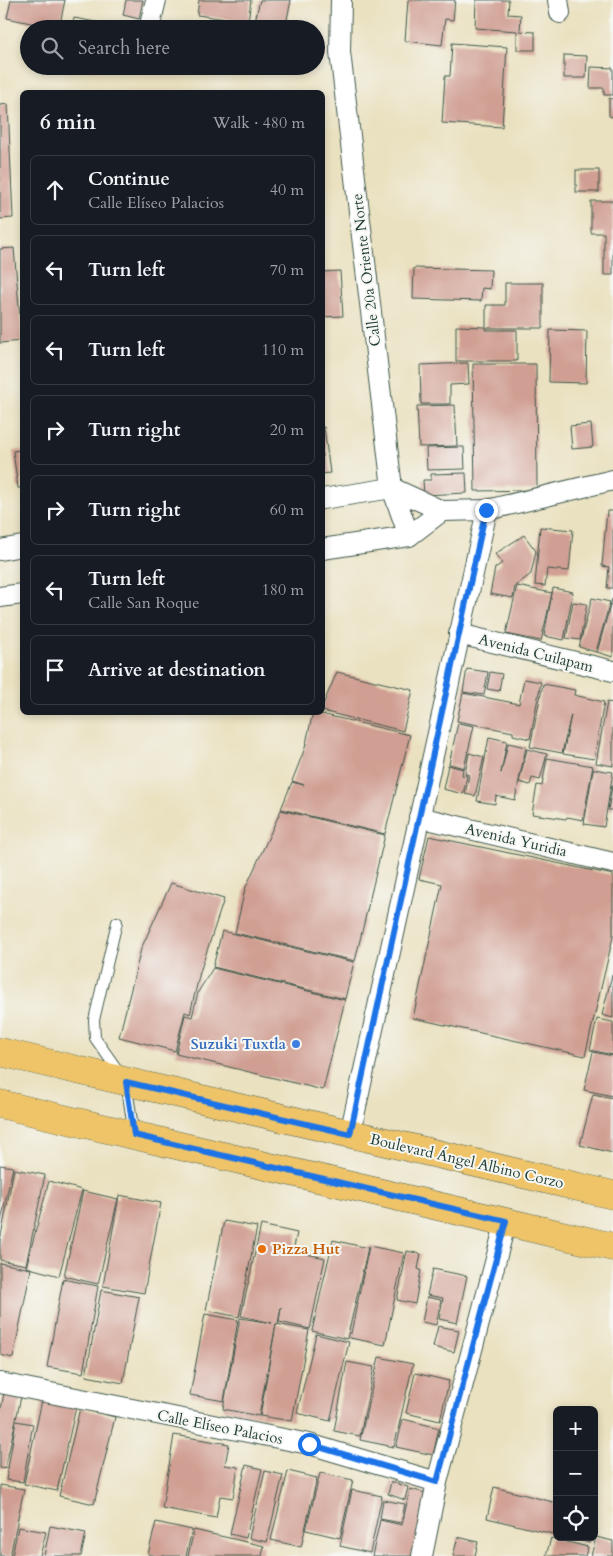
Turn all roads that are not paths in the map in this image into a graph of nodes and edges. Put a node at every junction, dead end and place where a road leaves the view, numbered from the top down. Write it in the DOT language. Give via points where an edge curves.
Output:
graph roads {
  1 [pos="156,0"];
  2 [pos="340,0"];
  3 [pos="151,20"];
  4 [pos="613,480"];
  5 [pos="392,488"];
  6 [pos="325,499"];
  7 [pos="486,510"];
  8 [pos="442,511"];
  9 [pos="409,536"];
  10 [pos="20,546"];
  11 [pos="325,549"];
  12 [pos="0,550"];
  13 [pos="20,594"];
  14 [pos="0,597"];
  15 [pos="459,634"];
  16 [pos="613,671"];
  17 [pos="419,817"];
  18 [pos="613,863"];
  19 [pos="117,922"];
  20 [pos="0,1052"];
  21 [pos="126,1082"];
  22 [pos="0,1104"];
  23 [pos="350,1134"];
  24 [pos="134,1135"];
  25 [pos="613,1195"];
  26 [pos="506,1221"];
  27 [pos="613,1247"];
  28 [pos="0,1384"];
  29 [pos="437,1482"];
  30 [pos="422,1556"];
  1 -- 3 [label="street"];
  2 -- 5 [label="street, Calle 20a Oriente Norte" via="340,52"];
  4 -- 7 [label="street"];
  5 -- 6 [label="street"];
  5 -- 8 [label="street"];
  5 -- 9 [label="street, Calle 20a Oriente Norte"];
  7 -- 8 [label="street"];
  7 -- 15 [label="street"];
  8 -- 9 [label="street"];
  9 -- 11 [label="street"];
  10 -- 12 [label="street"];
  13 -- 14 [label="street"];
  15 -- 16 [label="street, Avenida Cuilapam"];
  15 -- 17 [label="street"];
  17 -- 18 [label="street, Avenida Yuridia"];
  17 -- 23 [label="street"];
  19 -- 21 [label="lane" via="94,1020 95,1038"];
  20 -- 21 [label="main road, Boulevard Ángel Albino Corzo"];
  21 -- 23 [label="main road, Boulevard Ángel Albino Corzo"];
  21 -- 24 [label="lane"];
  22 -- 24 [label="main road"];
  23 -- 25 [label="main road, Boulevard Ángel Albino Corzo"];
  24 -- 26 [label="main road"];
  26 -- 27 [label="main road"];
  26 -- 29 [label="street"];
  28 -- 29 [label="street, Calle Elíseo Palacios" via="309,1444"];
  29 -- 30 [label="street"];
}
